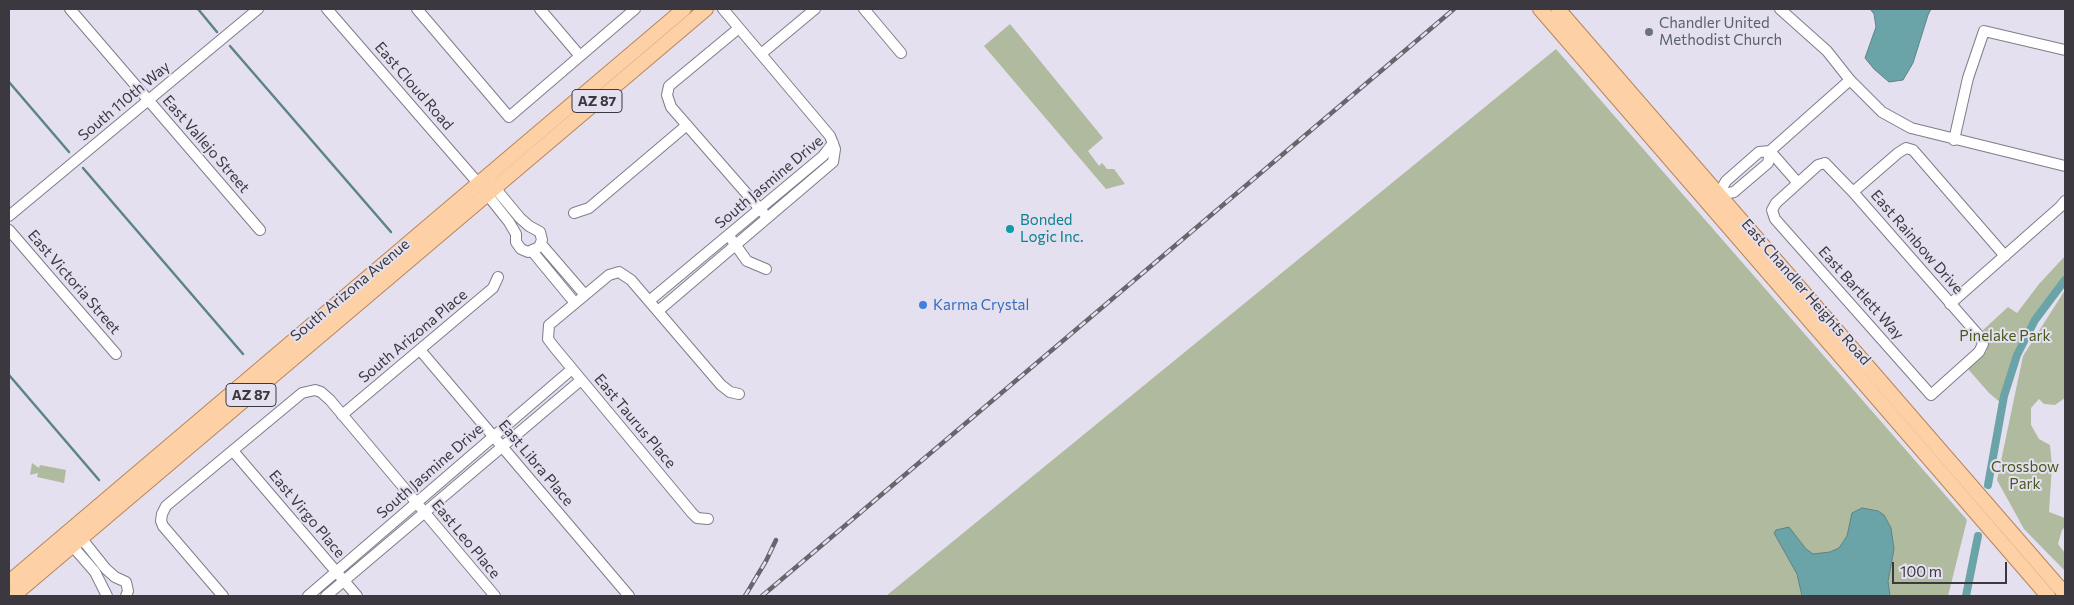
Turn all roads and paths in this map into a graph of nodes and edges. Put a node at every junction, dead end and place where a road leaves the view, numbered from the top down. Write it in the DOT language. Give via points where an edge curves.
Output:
graph roads {
  1 [pos="70,9"];
  2 [pos="258,9"];
  3 [pos="327,9"];
  4 [pos="417,9"];
  5 [pos="540,9"];
  6 [pos="635,9"];
  7 [pos="684,9"];
  8 [pos="706,9"];
  9 [pos="723,9"];
  10 [pos="815,9"];
  11 [pos="864,9"];
  12 [pos="1540,9"];
  13 [pos="1558,9"];
  14 [pos="1780,9"];
  15 [pos="739,28"];
  16 [pos="2065,50"];
  17 [pos="901,53"];
  18 [pos="761,54"];
  19 [pos="580,56"];
  20 [pos="1850,80"];
  21 [pos="149,100"];
  22 [pos="687,126"];
  23 [pos="1954,140"];
  24 [pos="1770,151"];
  25 [pos="2065,166"];
  26 [pos="482,180"];
  27 [pos="1798,183"];
  28 [pos="491,192"];
  29 [pos="1853,192"];
  30 [pos="1713,199"];
  31 [pos="2065,201"];
  32 [pos="574,213"];
  33 [pos="763,213"];
  34 [pos="9,216"];
  35 [pos="9,230"];
  36 [pos="260,230"];
  37 [pos="727,236"];
  38 [pos="541,244"];
  39 [pos="737,245"];
  40 [pos="532,251"];
  41 [pos="2005,256"];
  42 [pos="766,269"];
  43 [pos="498,277"];
  44 [pos="585,295"];
  45 [pos="649,301"];
  46 [pos="575,303"];
  47 [pos="1950,304"];
  48 [pos="658,311"];
  49 [pos="1983,344"];
  50 [pos="420,350"];
  51 [pos="116,354"];
  52 [pos="572,369"];
  53 [pos="581,380"];
  54 [pos="740,394"];
  55 [pos="342,415"];
  56 [pos="493,437"];
  57 [pos="502,447"];
  58 [pos="233,450"];
  59 [pos="1978,494"];
  60 [pos="416,503"];
  61 [pos="1975,512"];
  62 [pos="1994,512"];
  63 [pos="425,513"];
  64 [pos="708,519"];
  65 [pos="1990,528"];
  66 [pos="73,537"];
  67 [pos="2013,544"];
  68 [pos="337,572"];
  69 [pos="344,581"];
  70 [pos="9,582"];
  71 [pos="2065,594"];
  72 [pos="13,596"];
  73 [pos="107,596"];
  74 [pos="127,596"];
  75 [pos="223,596"];
  76 [pos="308,596"];
  77 [pos="326,596"];
  78 [pos="357,596"];
  79 [pos="495,596"];
  80 [pos="629,596"];
  81 [pos="2048,596"];
  1 -- 21 [label="street, East Vallejo Street"];
  2 -- 21 [label="street, South 110th Way"];
  3 -- 26 [label="street, East Cloud Road"];
  4 -- 19 [label="street" via="509,117"];
  5 -- 19 [label="street"];
  6 -- 19 [label="street"];
  7 -- 26 [label="main road, South Arizona Avenue / AZ 87"];
  8 -- 28 [label="main road, South Arizona Avenue / AZ 87"];
  9 -- 15 [label="street"];
  10 -- 18 [label="street"];
  11 -- 17 [label="street"];
  12 -- 30 [label="main road, East Chandler Heights Road"];
  13 -- 30 [label="main road, East Chandler Heights Road"];
  14 -- 20 [label="street" via="1827,51"];
  15 -- 18 [label="street"];
  15 -- 22 [label="street" via="669,86 669,101"];
  16 -- 23 [label="street" via="1984,31 1968,78"];
  18 -- 33 [label="street, South Jasmine Drive" via="833,143 833,162"];
  20 -- 23 [label="street" via="1882,112 1911,128"];
  20 -- 24 [label="street"];
  21 -- 34 [label="street, South 110th Way"];
  21 -- 36 [label="street, East Vallejo Street"];
  22 -- 32 [label="street" via="589,208"];
  22 -- 33 [label="street"];
  23 -- 25 [label="street"];
  24 -- 27 [label="street"];
  24 -- 30 [label="street" via="1759,152 1726,181"];
  26 -- 28 [label="street"];
  26 -- 66 [label="main road, South Arizona Avenue / AZ 87"];
  27 -- 29 [label="street, East Rainbow Drive" via="1818,165 1825,163"];
  27 -- 49 [label="street, East Bartlett Way" via="1776,203 1772,210 1775,219 1932,395 1979,352"];
  28 -- 38 [label="street" via="528,226 540,232"];
  28 -- 40 [label="street" via="516,234 518,246 524,251"];
  28 -- 66 [label="main road, South Arizona Avenue / AZ 87"];
  29 -- 41 [label="street" via="1898,153 1906,148 1913,150"];
  29 -- 47 [label="street, East Rainbow Drive"];
  30 -- 59 [label="main road, East Chandler Heights Road"];
  30 -- 61 [label="main road, East Chandler Heights Road"];
  31 -- 41 [label="street"];
  33 -- 37 [label="street, South Jasmine Drive"];
  33 -- 39 [label="street, South Jasmine Drive"];
  35 -- 51 [label="street, East Victoria Street"];
  37 -- 39 [label="street"];
  37 -- 45 [label="street, South Jasmine Drive"];
  38 -- 40 [label="street"];
  38 -- 44 [label="street"];
  39 -- 42 [label="street" via="747,261"];
  39 -- 48 [label="street, South Jasmine Drive"];
  40 -- 46 [label="street"];
  41 -- 47 [label="street"];
  43 -- 50 [label="street, South Arizona Place" via="493,288"];
  44 -- 45 [label="street" via="609,275 619,272 631,280"];
  44 -- 46 [label="street"];
  45 -- 48 [label="street"];
  46 -- 52 [label="street, East Taurus Place" via="549,325 548,332 548,339"];
  47 -- 49 [label="street, East Rainbow Drive"];
  48 -- 54 [label="street" via="720,385"];
  50 -- 55 [label="street, South Arizona Place"];
  50 -- 56 [label="street, East Libra Place"];
  52 -- 53 [label="street, East Taurus Place"];
  52 -- 56 [label="street, South Jasmine Drive"];
  53 -- 57 [label="street, South Jasmine Drive"];
  53 -- 64 [label="street, East Taurus Place" via="692,513 697,518"];
  55 -- 58 [label="street, East Leo Place" via="321,392 302,393"];
  55 -- 60 [label="street, East Leo Place"];
  56 -- 57 [label="street, East Libra Place"];
  56 -- 60 [label="street, South Jasmine Drive"];
  57 -- 63 [label="street, South Jasmine Drive"];
  57 -- 80 [label="street, East Libra Place"];
  58 -- 68 [label="street, East Virgo Place"];
  58 -- 75 [label="street" via="166,506 161,521"];
  59 -- 61 [label="main road"];
  59 -- 62 [label="main road, East Chandler Heights Road"];
  60 -- 63 [label="street, East Leo Place"];
  60 -- 68 [label="street, South Jasmine Drive"];
  61 -- 65 [label="main road, East Chandler Heights Road"];
  62 -- 65 [label="main road"];
  62 -- 67 [label="main road, East Chandler Heights Road"];
  63 -- 69 [label="street, South Jasmine Drive"];
  63 -- 79 [label="street, East Leo Place"];
  65 -- 67 [label="main road, East Chandler Heights Road"];
  66 -- 70 [label="main road, South Arizona Avenue / AZ 87"];
  66 -- 72 [label="main road, South Arizona Avenue / AZ 87"];
  66 -- 73 [label="street"];
  66 -- 74 [label="street" via="115,577 126,582"];
  67 -- 71 [label="main road, East Chandler Heights Road"];
  67 -- 81 [label="main road, East Chandler Heights Road"];
  68 -- 69 [label="street, East Virgo Place"];
  68 -- 76 [label="street, South Jasmine Drive"];
  69 -- 77 [label="street, South Jasmine Drive"];
  69 -- 78 [label="street, East Virgo Place"];
}
